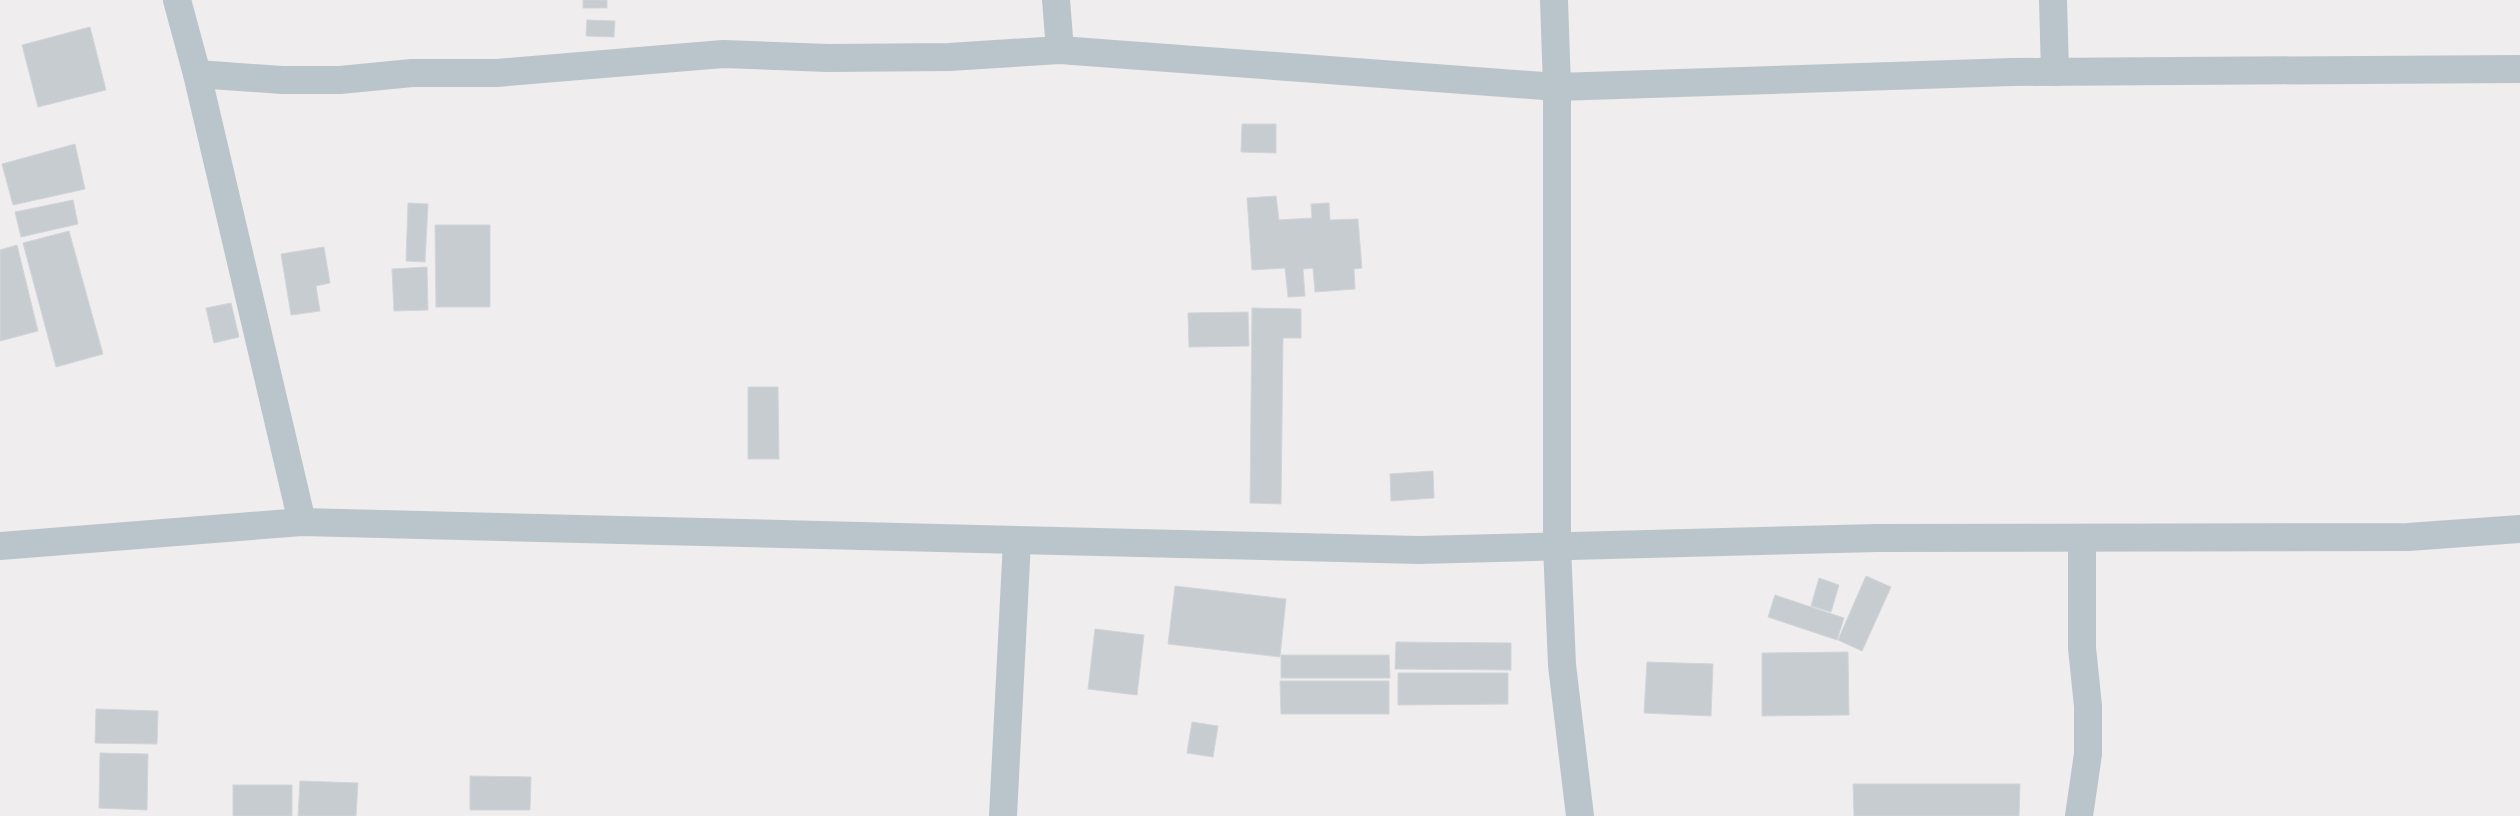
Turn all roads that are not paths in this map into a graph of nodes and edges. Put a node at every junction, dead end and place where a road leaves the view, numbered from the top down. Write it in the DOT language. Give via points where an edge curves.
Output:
graph roads {
  1 [pos="177,0"];
  2 [pos="1056,0"];
  3 [pos="1554,0"];
  4 [pos="2053,0"];
  5 [pos="1060,50"];
  6 [pos="2520,69"];
  7 [pos="2055,72"];
  8 [pos="197,74"];
  9 [pos="1557,87"];
  10 [pos="302,522"];
  11 [pos="2520,529"];
  12 [pos="2082,538"];
  13 [pos="1017,541"];
  14 [pos="0,546"];
  15 [pos="1557,546"];
  16 [pos="1003,816"];
  17 [pos="1580,816"];
  18 [pos="2079,816"];
  1 -- 8 [label="street"];
  2 -- 5 [label="street"];
  3 -- 9 [label="street"];
  4 -- 7 [label="street"];
  5 -- 8 [label="street" via="865,58 723,54 497,73 412,73 340,80"];
  5 -- 9 [label="street"];
  6 -- 7 [label="street"];
  7 -- 9 [label="street"];
  8 -- 10 [label="street"];
  9 -- 15 [label="street"];
  10 -- 13 [label="street"];
  10 -- 14 [label="street"];
  11 -- 12 [label="street" via="2408,537"];
  12 -- 15 [label="street" via="1878,538"];
  12 -- 18 [label="street" via="2082,648 2088,706 2088,754"];
  13 -- 15 [label="street" via="1419,550"];
  13 -- 16 [label="street"];
  15 -- 17 [label="street" via="1562,665"];
}
